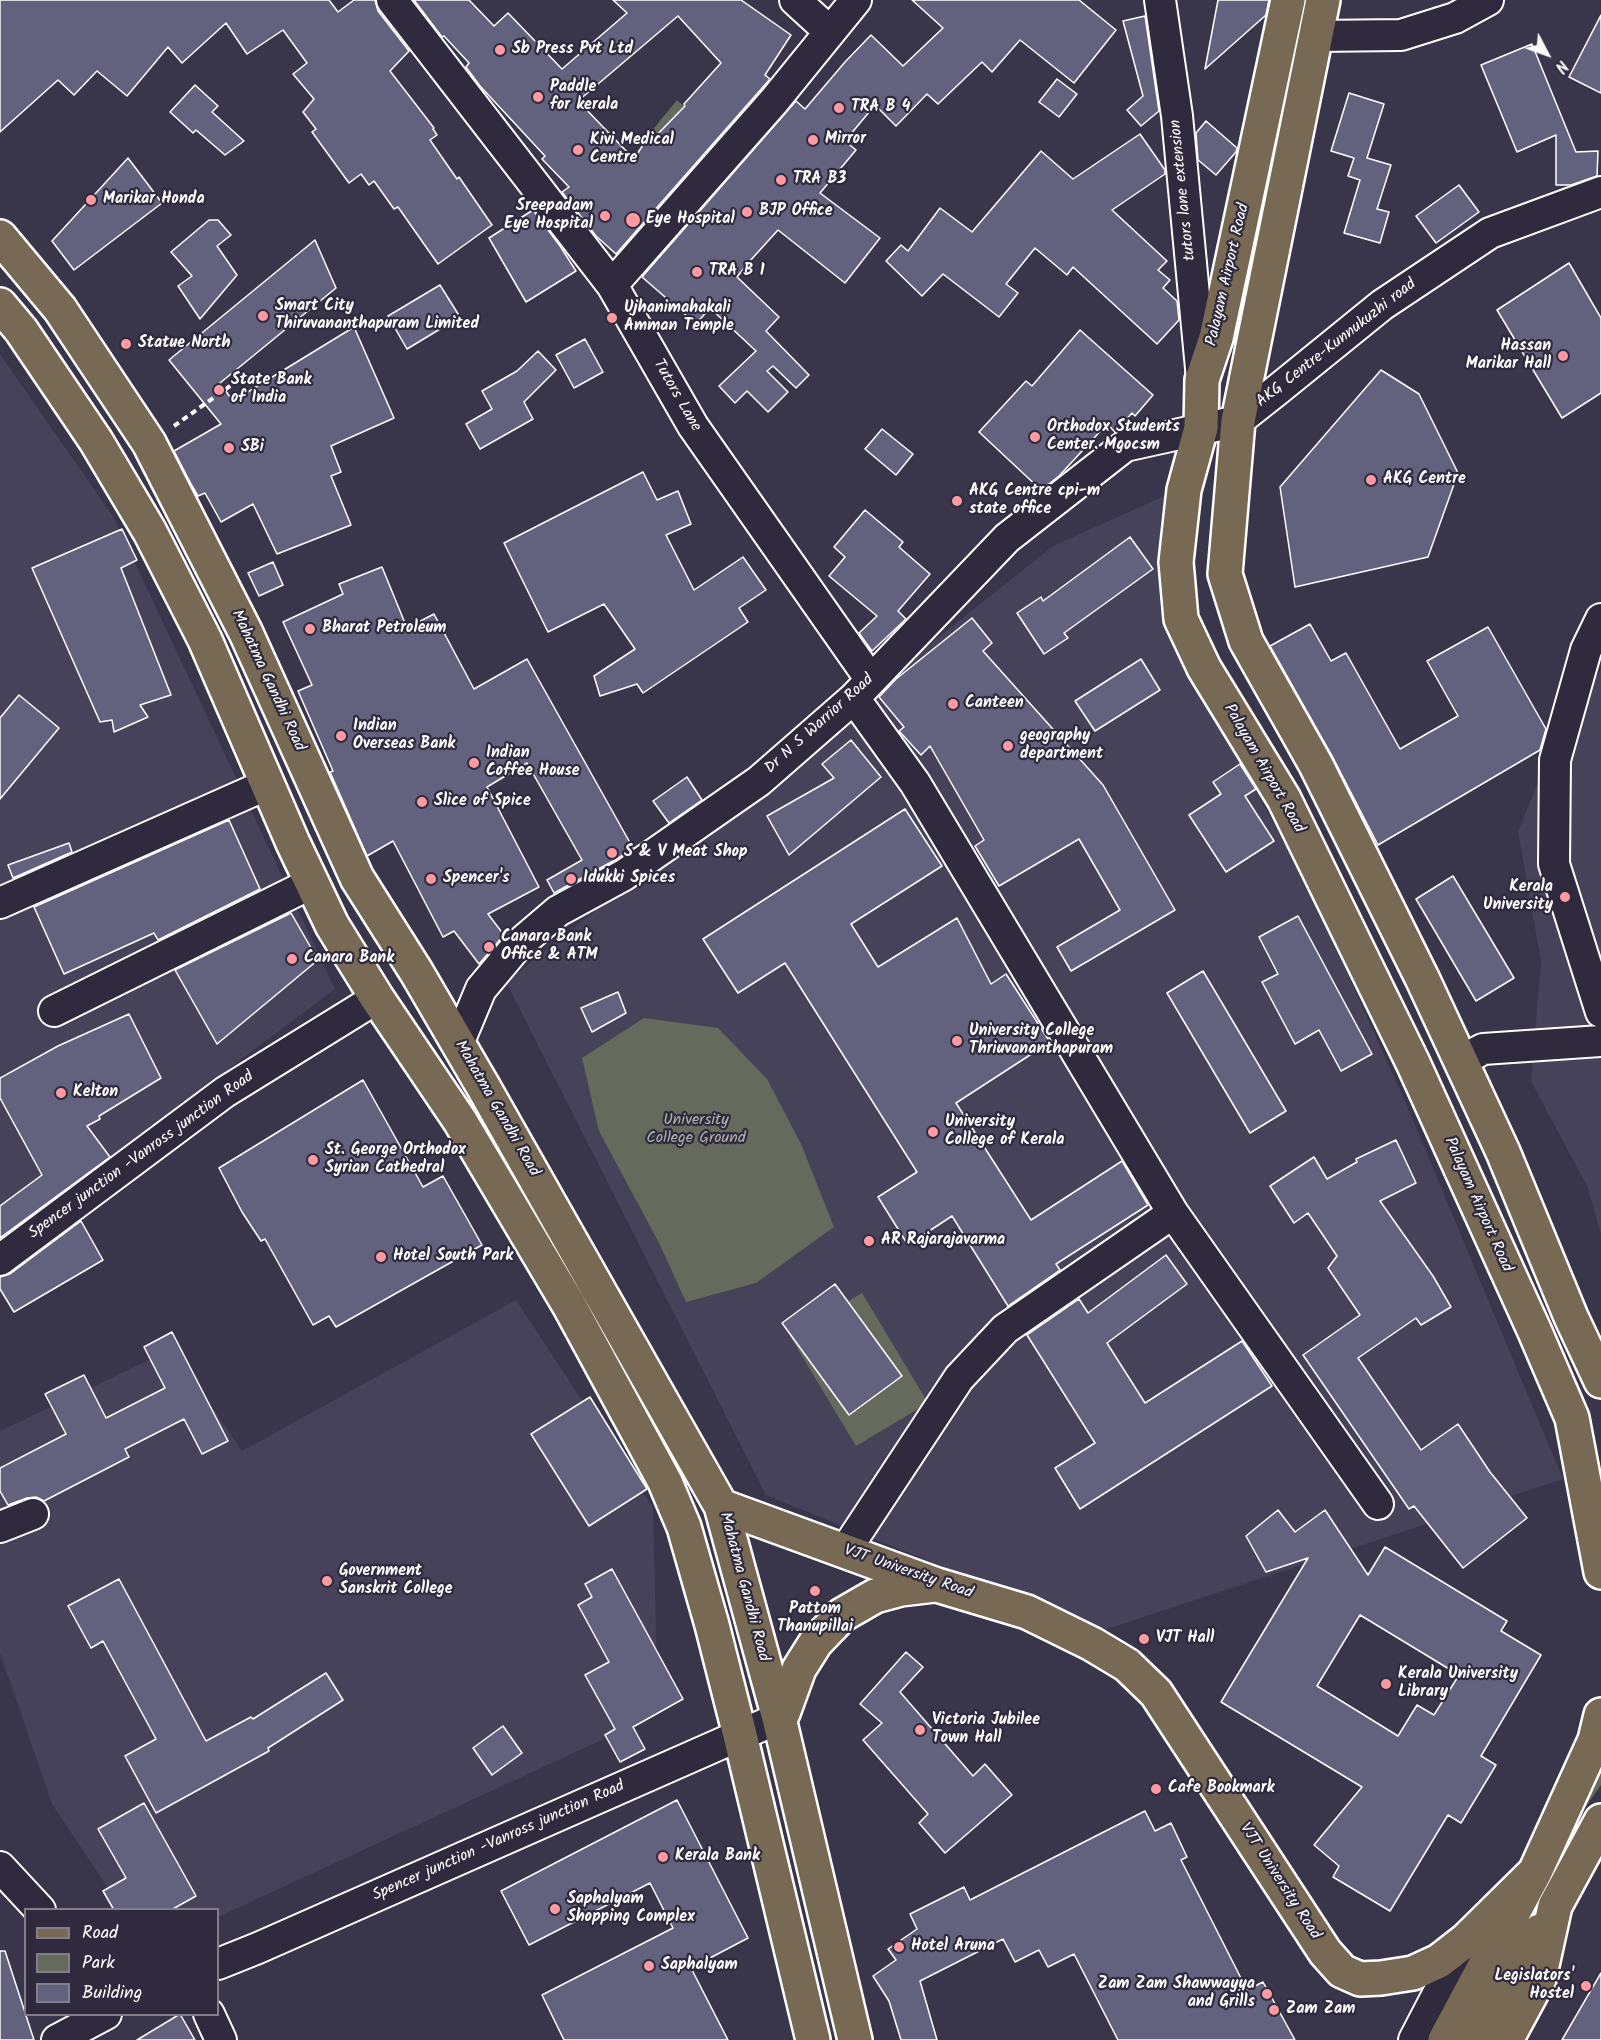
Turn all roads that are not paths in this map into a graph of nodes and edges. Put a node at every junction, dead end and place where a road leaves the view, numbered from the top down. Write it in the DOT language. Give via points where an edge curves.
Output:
graph roads {
  1 [pos="392,0"];
  2 [pos="795,0"];
  3 [pos="856,0"];
  4 [pos="1160,0"];
  5 [pos="1288,0"];
  6 [pos="1323,0"];
  7 [pos="1488,0"];
  8 [pos="830,32"];
  9 [pos="1316,36"];
  10 [pos="1601,192"];
  11 [pos="0,237"];
  12 [pos="612,285"];
  13 [pos="0,305"];
  14 [pos="1202,380"];
  15 [pos="1238,420"];
  16 [pos="1201,428"];
  17 [pos="1601,619"];
  18 [pos="862,689"];
  19 [pos="268,784"];
  20 [pos="312,883"];
  21 [pos="0,903"];
  22 [pos="377,998"];
  23 [pos="54,1011"];
  24 [pos="1601,1012"];
  25 [pos="1601,1041"];
  26 [pos="458,1044"];
  27 [pos="1461,1061"];
  28 [pos="1173,1213"];
  29 [pos="0,1260"];
  30 [pos="1601,1381"];
  31 [pos="1378,1504"];
  32 [pos="721,1506"];
  33 [pos="33,1514"];
  34 [pos="0,1527"];
  35 [pos="846,1551"];
  36 [pos="1601,1572"];
  37 [pos="937,1585"];
  38 [pos="1601,1715"];
  39 [pos="779,1718"];
  40 [pos="740,1735"];
  41 [pos="1601,1821"];
  42 [pos="0,1867"];
  43 [pos="1535,1872"];
  44 [pos="1555,1906"];
  45 [pos="38,1908"];
  46 [pos="1466,1940"];
  47 [pos="219,1964"];
  48 [pos="102,2016"];
  49 [pos="209,2016"];
  50 [pos="57,2040"];
  51 [pos="221,2040"];
  52 [pos="813,2040"];
  53 [pos="855,2040"];
  54 [pos="1414,2040"];
  55 [pos="1445,2040"];
  56 [pos="1476,2040"];
  57 [pos="1506,2040"];
  1 -- 12 [label="street, Tutors Lane"];
  2 -- 8 [label="street"];
  3 -- 8 [label="street"];
  4 -- 14 [label="street, tutors lane extension" via="1177,116"];
  5 -- 14 [label="main road, Palayam Airport Road" via="1216,338"];
  6 -- 9 [label="main road"];
  7 -- 9 [label="street" via="1455,18 1401,35"];
  8 -- 12 [label="street"];
  9 -- 15 [label="main road"];
  10 -- 15 [label="street, AKG Centre-Kunnukuzhi road" via="1490,233 1382,305"];
  11 -- 26 [label="main road, Mahatma Gandhi Road" via="60,309 149,443 246,633 357,878"];
  12 -- 18 [label="street, Tutors Lane" via="693,426"];
  13 -- 19 [label="main road" via="96,441 150,532 205,640"];
  14 -- 16 [label="main road, Palayam Airport Road"];
  15 -- 16 [label="street, AKG Centre-Kunnukuzhi road"];
  15 -- 27 [label="main road" via="1225,574 1246,640 1316,765"];
  16 -- 18 [label="street, Dr N S Warrior Road" via="1125,446 1007,538"];
  16 -- 36 [label="main road, Palayam Airport Road" via="1184,490 1176,562 1180,618 1204,668 1284,799 1413,1063 1539,1342 1572,1419"];
  17 -- 24 [label="street" via="1586,650 1555,760 1554,864"];
  18 -- 26 [label="street, Dr N S Warrior Road" via="759,781 624,875 558,911 518,946 481,989"];
  18 -- 28 [label="street, Tutors Lane"];
  19 -- 20 [label="main road"];
  19 -- 21 [label="street"];
  20 -- 22 [label="main road" via="332,925"];
  20 -- 23 [label="street"];
  22 -- 29 [label="street, Spencer junction -Vanross junction Road" via="225,1092"];
  22 -- 40 [label="main road" via="460,1121 568,1305 665,1482 684,1527"];
  25 -- 27 [label="street" via="1484,1049"];
  26 -- 32 [label="main road, Mahatma Gandhi Road"];
  27 -- 30 [label="main road"];
  28 -- 31 [label="street, Tutors Lane"];
  28 -- 35 [label="street" via="1005,1329 959,1378"];
  32 -- 35 [label="main road, VJT University Road"];
  32 -- 39 [label="main road, Mahatma Gandhi Road"];
  33 -- 34 [label="street"];
  35 -- 37 [label="main road, VJT University Road"];
  37 -- 39 [label="main road" via="874,1596 842,1615 816,1642 799,1669"];
  37 -- 46 [label="main road, VJT University Road" via="1027,1612 1127,1665 1156,1693 1325,1952 1342,1971 1360,1979 1413,1973 1439,1961"];
  38 -- 43 [label="main road" via="1595,1740"];
  39 -- 40 [label="street, Spencer junction -Vanross junction Road"];
  39 -- 53 [label="main road, Mahatma Gandhi Road"];
  40 -- 47 [label="street, Spencer junction -Vanross junction Road"];
  40 -- 52 [label="main road"];
  41 -- 44 [label="main road"];
  42 -- 45 [label="street"];
  43 -- 46 [label="main road, VJT University Road"];
  43 -- 55 [label="main road"];
  44 -- 56 [label="main road"];
  44 -- 57 [label="main road" via="1539,1979"];
  46 -- 54 [label="street"];
  48 -- 50 [label="street"];
  49 -- 51 [label="street"];
}
